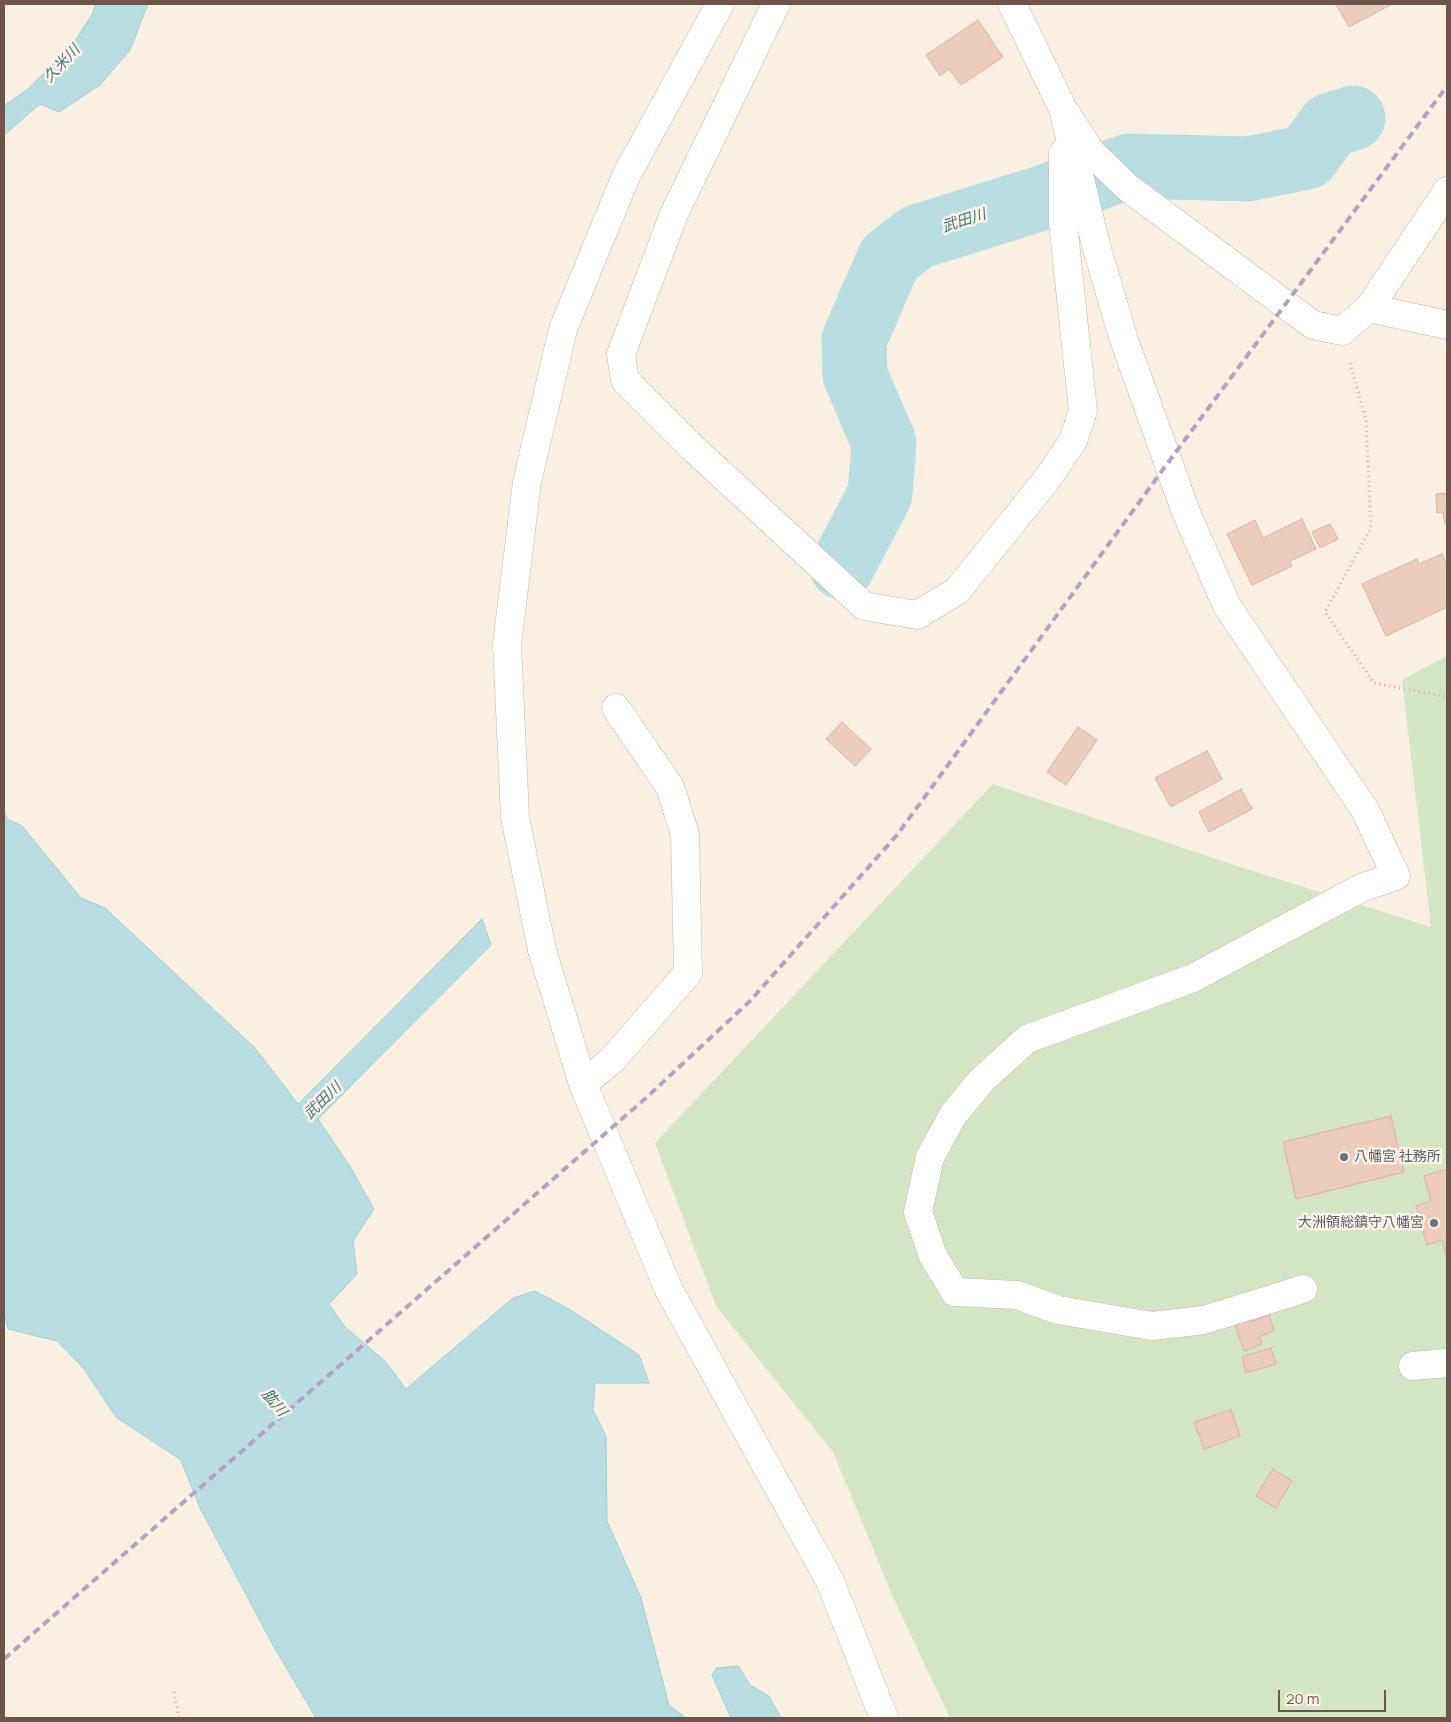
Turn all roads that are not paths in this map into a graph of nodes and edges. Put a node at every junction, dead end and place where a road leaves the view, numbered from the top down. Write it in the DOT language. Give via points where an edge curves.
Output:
graph roads {
  1 [pos="720,4"];
  2 [pos="776,4"];
  3 [pos="1012,4"];
  4 [pos="1063,108"];
  5 [pos="1447,191"];
  6 [pos="1370,308"];
  7 [pos="1447,325"];
  8 [pos="616,708"];
  9 [pos="583,1084"];
  10 [pos="1303,1289"];
  11 [pos="1447,1363"];
  12 [pos="1413,1366"];
  13 [pos="884,1718"];
  1 -- 9 [label="street" via="626,176 563,329 527,482 507,644 515,817 542,950"];
  2 -- 4 [label="street" via="674,214 621,354 624,380 702,457 864,606 917,616 957,591 1048,478 1072,442 1083,411 1063,223"];
  3 -- 4 [label="street"];
  4 -- 6 [label="street" via="1092,153 1126,187 1313,325 1342,331"];
  4 -- 10 [label="street" via="1097,248 1124,340 1186,512 1227,606 1365,810 1396,876 1361,888 1193,978 1027,1039 981,1080 953,1115 930,1157 918,1212 933,1256 955,1292 1017,1296 1058,1310 1152,1326 1204,1320"];
  5 -- 6 [label="street"];
  6 -- 7 [label="street"];
  8 -- 9 [label="street" via="670,787 685,834 688,973 612,1060"];
  9 -- 13 [label="street" via="669,1290 830,1581"];
  11 -- 12 [label="street"];
}
